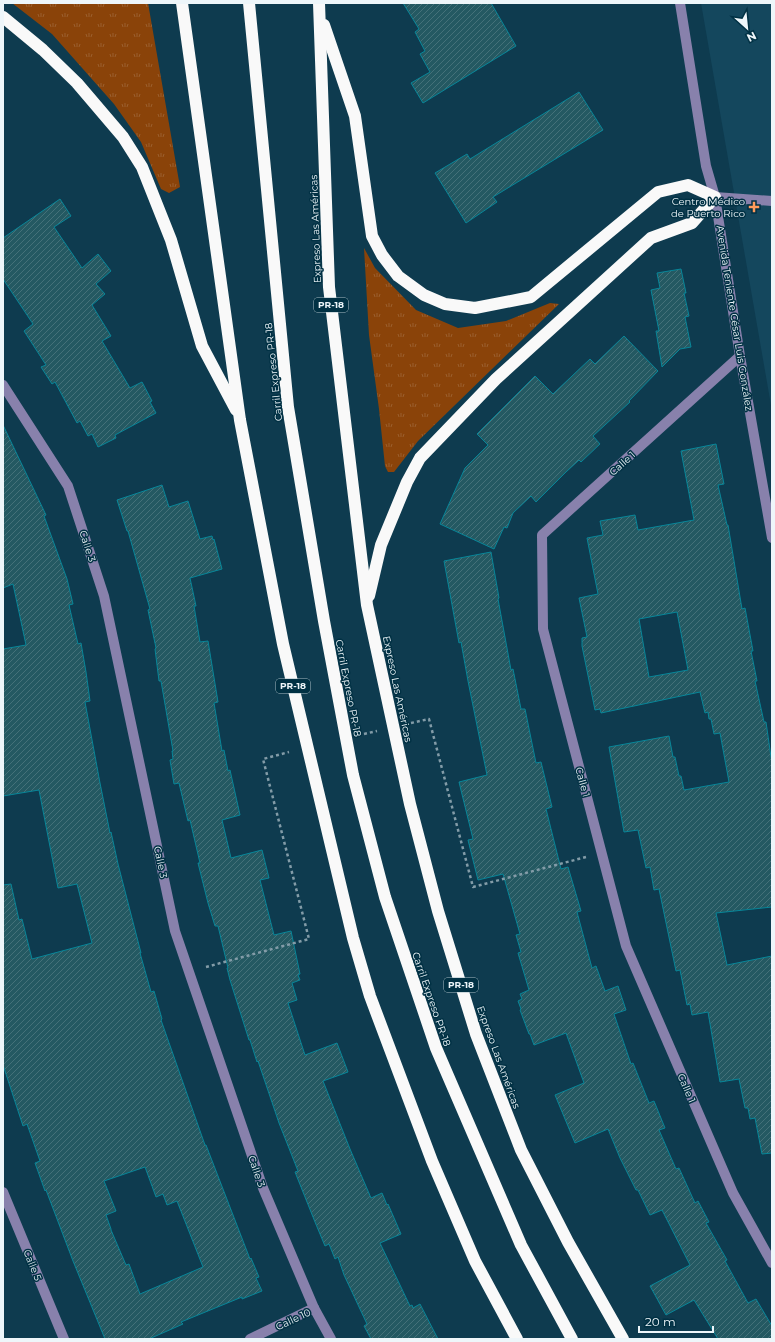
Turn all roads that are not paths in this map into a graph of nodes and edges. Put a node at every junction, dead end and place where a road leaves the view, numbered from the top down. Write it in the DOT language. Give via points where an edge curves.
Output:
graph roads {
  1 [pos="182,3"];
  2 [pos="249,3"];
  3 [pos="680,3"];
  4 [pos="319,7"];
  5 [pos="3,17"];
  6 [pos="715,197"];
  7 [pos="772,201"];
  8 [pos="740,356"];
  9 [pos="3,385"];
  10 [pos="240,420"];
  11 [pos="772,538"];
  12 [pos="367,605"];
  13 [pos="3,1192"];
  14 [pos="772,1263"];
  15 [pos="314,1308"];
  16 [pos="64,1339"];
  17 [pos="250,1339"];
  18 [pos="331,1339"];
  19 [pos="517,1339"];
  20 [pos="572,1339"];
  21 [pos="623,1339"];
  1 -- 10 [label="highway, PR-18"];
  2 -- 20 [label="highway, Carril Expreso PR-18" via="288,407 353,775 385,897 436,1048 522,1245"];
  3 -- 6 [label="street, Avenida Teniente César Luis González" via="706,166"];
  4 -- 6 [label="highway" via="355,116 372,236 398,276 424,295 445,304 475,308 531,297 658,192 688,185"];
  4 -- 12 [label="highway, Expreso Las Américas / PR-18" via="329,287"];
  5 -- 10 [label="highway" via="77,83 123,137 142,167 171,240 202,346"];
  6 -- 7 [label="street"];
  6 -- 8 [label="street, Avenida Teniente César Luis González"];
  6 -- 12 [label="highway" via="692,223 650,238 496,379 420,458 407,482 381,545"];
  8 -- 11 [label="street, Avenida Teniente César Luis González"];
  8 -- 14 [label="street, Calle 1" via="542,535 543,629 626,946 733,1194"];
  9 -- 15 [label="street, Calle 3" via="68,486 104,596 175,930 263,1188"];
  10 -- 19 [label="highway, PR-18" via="283,644 351,930 368,989 432,1161 475,1261"];
  12 -- 21 [label="highway, Expreso Las Américas / PR-18" via="410,804 438,911 476,1034 522,1150 568,1242"];
  13 -- 16 [label="street, Calle 5"];
  15 -- 17 [label="street, Calle 10"];
  15 -- 18 [label="street, Calle 3"];
}
